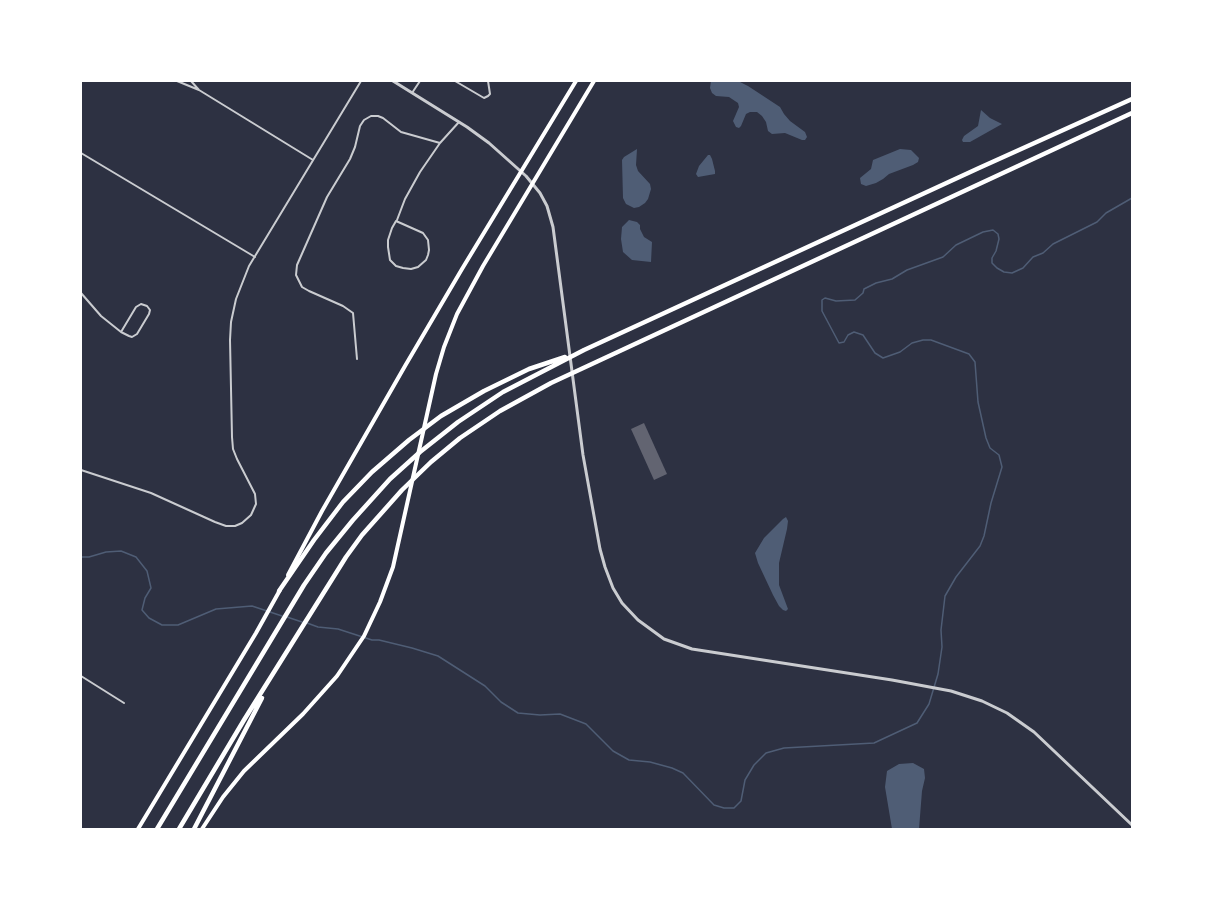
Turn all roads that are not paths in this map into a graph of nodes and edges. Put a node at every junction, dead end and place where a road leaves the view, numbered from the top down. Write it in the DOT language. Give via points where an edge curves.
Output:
graph roads {
  1 [pos="177,81"];
  2 [pos="191,81"];
  3 [pos="361,81"];
  4 [pos="393,81"];
  5 [pos="420,81"];
  6 [pos="455,81"];
  7 [pos="488,81"];
  8 [pos="576,81"];
  9 [pos="594,81"];
  10 [pos="199,90"];
  11 [pos="412,93"];
  12 [pos="1132,99"];
  13 [pos="1132,113"];
  14 [pos="459,122"];
  15 [pos="440,143"];
  16 [pos="81,153"];
  17 [pos="314,160"];
  18 [pos="521,171"];
  19 [pos="532,183"];
  20 [pos="396,221"];
  21 [pos="255,257"];
  22 [pos="81,293"];
  23 [pos="121,332"];
  24 [pos="584,351"];
  25 [pos="357,359"];
  26 [pos="81,470"];
  27 [pos="279,591"];
  28 [pos="81,676"];
  29 [pos="270,680"];
  30 [pos="124,703"];
  31 [pos="1132,825"];
  32 [pos="138,829"];
  33 [pos="157,829"];
  34 [pos="179,829"];
  35 [pos="194,829"];
  36 [pos="202,829"];
  1 -- 10 [label="street"];
  2 -- 10 [label="street"];
  3 -- 17 [label="street"];
  4 -- 11 [label="street"];
  5 -- 11 [label="street"];
  6 -- 7 [label="street" via="484,98 490,94"];
  8 -- 18 [label="main road"];
  9 -- 19 [label="main road"];
  10 -- 17 [label="street"];
  11 -- 14 [label="street"];
  12 -- 24 [label="highway"];
  13 -- 29 [label="highway" via="551,383 460,438 410,482 362,535"];
  14 -- 15 [label="street"];
  14 -- 18 [label="street"];
  15 -- 20 [label="street" via="414,181"];
  15 -- 25 [label="street" via="400,132 378,116 364,120 350,159 327,197 297,265 296,275 302,287 353,313"];
  16 -- 21 [label="street"];
  17 -- 21 [label="street"];
  18 -- 19 [label="street"];
  18 -- 27 [label="main road" via="372,423"];
  19 -- 31 [label="street" via="553,223 586,475 600,549 618,597 638,620 669,641 695,650 915,684 987,703 1028,727"];
  19 -- 36 [label="main road" via="457,314 440,360 393,567 364,636 321,695 244,771"];
  20 -- 20 [label="street" via="388,240 390,260 396,266 411,269 426,260 429,243 423,233"];
  21 -- 26 [label="street" via="236,300 230,340 232,442 255,494 256,504 250,517 235,526 220,524 151,493"];
  22 -- 23 [label="street"];
  23 -- 23 [label="street" via="139,305 147,306 149,314 137,334 130,337"];
  24 -- 27 [label="highway" via="529,369 493,387 441,416 409,440 343,502"];
  24 -- 33 [label="highway" via="528,379 458,422 420,452 352,520 298,595"];
  27 -- 32 [label="main road"];
  28 -- 30 [label="street"];
  29 -- 34 [label="highway"];
  29 -- 35 [label="highway"];
}
